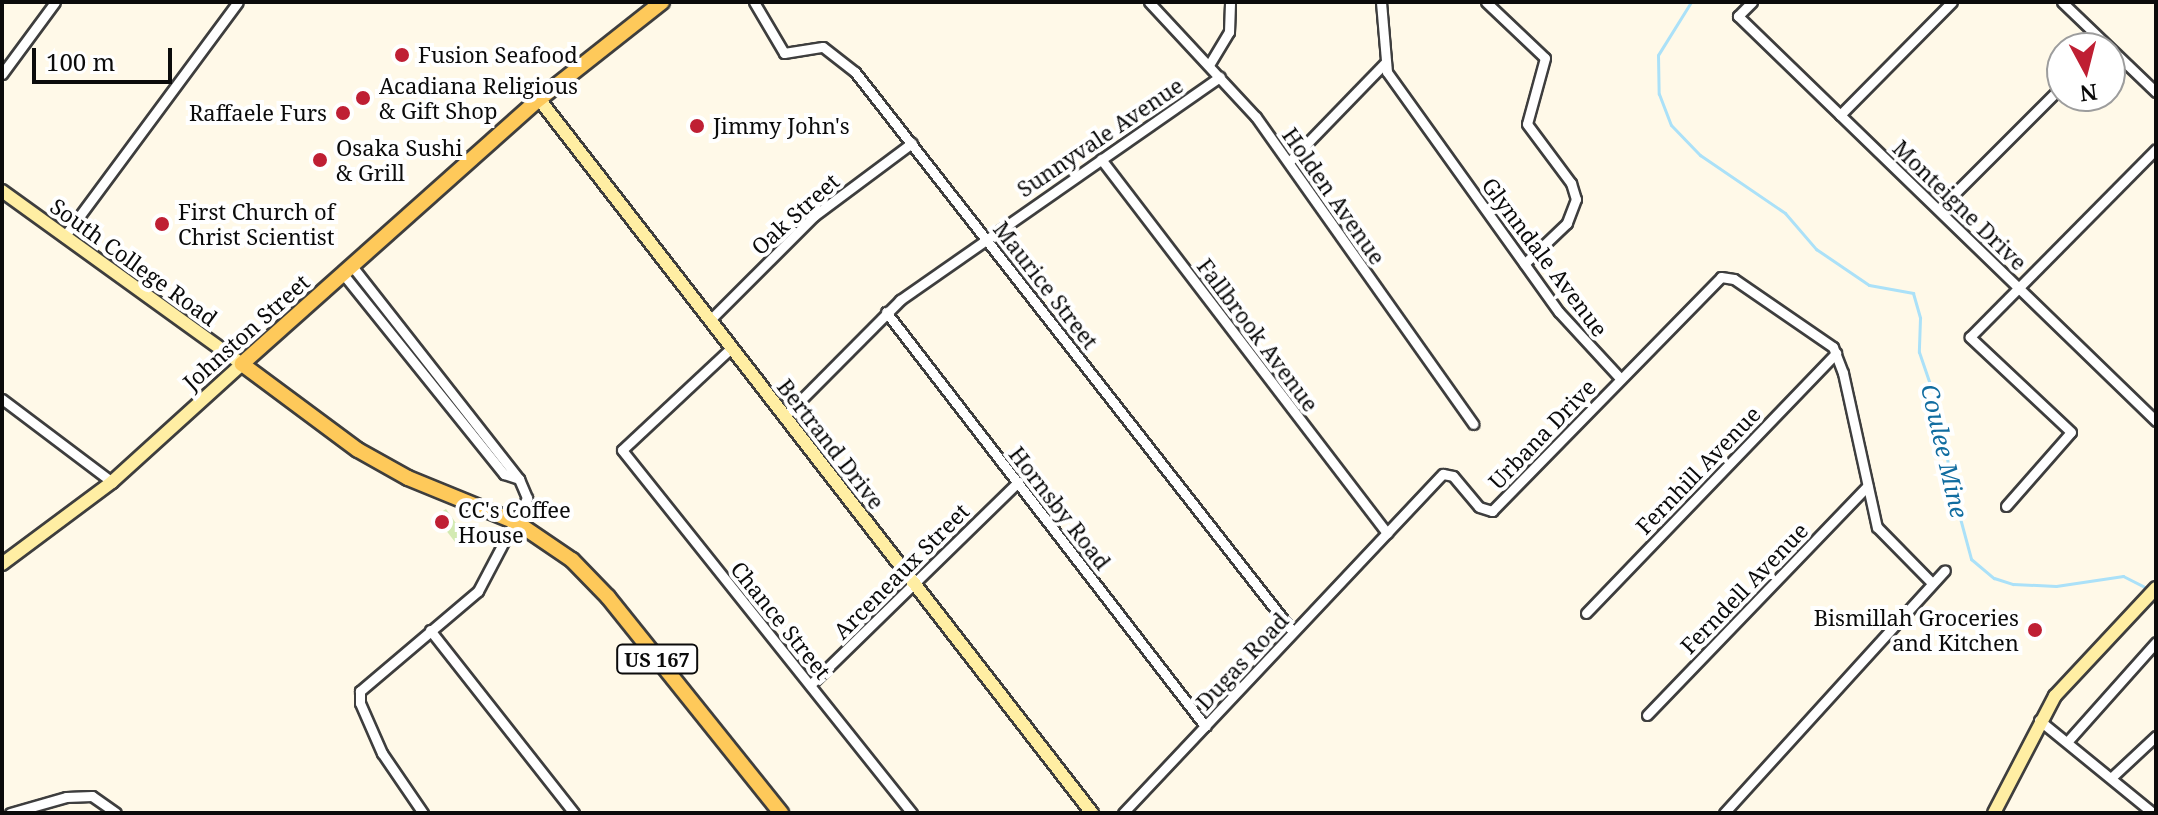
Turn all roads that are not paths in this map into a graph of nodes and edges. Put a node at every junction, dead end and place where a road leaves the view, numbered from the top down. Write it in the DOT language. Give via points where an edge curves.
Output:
graph roads {
  1 [pos="55,2"];
  2 [pos="238,2"];
  3 [pos="662,2"];
  4 [pos="754,2"];
  5 [pos="1149,2"];
  6 [pos="1230,2"];
  7 [pos="1381,2"];
  8 [pos="1486,2"];
  9 [pos="1752,2"];
  10 [pos="1952,2"];
  11 [pos="2062,2"];
  12 [pos="2090,32"];
  13 [pos="1385,63"];
  14 [pos="1209,65"];
  15 [pos="2126,66"];
  16 [pos="2,74"];
  17 [pos="1220,77"];
  18 [pos="2156,92"];
  19 [pos="539,99"];
  20 [pos="2046,102"];
  21 [pos="1840,115"];
  22 [pos="912,143"];
  23 [pos="2156,149"];
  24 [pos="1101,159"];
  25 [pos="1289,162"];
  26 [pos="2,191"];
  27 [pos="1939,209"];
  28 [pos="64,237"];
  29 [pos="986,237"];
  30 [pos="1524,264"];
  31 [pos="348,270"];
  32 [pos="2019,287"];
  33 [pos="886,312"];
  34 [pos="710,320"];
  35 [pos="731,348"];
  36 [pos="1836,353"];
  37 [pos="242,364"];
  38 [pos="1620,378"];
  39 [pos="2,399"];
  40 [pos="463,405"];
  41 [pos="454,412"];
  42 [pos="2154,415"];
  43 [pos="784,417"];
  44 [pos="1473,424"];
  45 [pos="519,479"];
  46 [pos="112,482"];
  47 [pos="1018,482"];
  48 [pos="1867,486"];
  49 [pos="2006,506"];
  50 [pos="516,522"];
  51 [pos="1387,533"];
  52 [pos="3,562"];
  53 [pos="1945,570"];
  54 [pos="911,581"];
  55 [pos="1932,583"];
  56 [pos="2156,588"];
  57 [pos="1586,613"];
  58 [pos="430,630"];
  59 [pos="1293,632"];
  60 [pos="2156,642"];
  61 [pos="810,685"];
  62 [pos="1647,715"];
  63 [pos="2039,720"];
  64 [pos="1205,726"];
  65 [pos="2156,736"];
  66 [pos="2067,742"];
  67 [pos="2112,777"];
  68 [pos="1091,812"];
  69 [pos="10,813"];
  70 [pos="116,813"];
  71 [pos="423,813"];
  72 [pos="574,813"];
  73 [pos="781,813"];
  74 [pos="912,813"];
  75 [pos="1123,813"];
  76 [pos="1724,813"];
  77 [pos="1994,813"];
  78 [pos="2153,813"];
  1 -- 16 [label="street"];
  2 -- 28 [label="street"];
  3 -- 19 [label="main road, Johnston Street"];
  4 -- 22 [label="street, Maurice Street" via="784,53 813,46 839,55"];
  5 -- 14 [label="street, Holden Avenue"];
  6 -- 14 [label="street" via="1229,32"];
  7 -- 13 [label="street"];
  8 -- 30 [label="street" via="1545,58 1546,70 1527,124 1575,193 1567,223"];
  9 -- 21 [label="street, Monteigne Drive" via="1738,16"];
  10 -- 21 [label="street"];
  11 -- 12 [label="street"];
  13 -- 25 [label="street"];
  13 -- 30 [label="street, Glynndale Avenue"];
  14 -- 17 [label="street, Holden Avenue"];
  15 -- 18 [label="street"];
  17 -- 24 [label="street, Sunnyvale Avenue"];
  17 -- 25 [label="street, Holden Avenue"];
  19 -- 31 [label="main road, Johnston Street"];
  19 -- 34 [label="main road, Bertrand Drive"];
  20 -- 27 [label="street"];
  21 -- 27 [label="street, Monteigne Drive"];
  22 -- 29 [label="street, Maurice Street"];
  22 -- 34 [label="street, Oak Street" via="814,216"];
  23 -- 32 [label="street"];
  24 -- 29 [label="street, Sunnyvale Avenue"];
  24 -- 51 [label="street, Fallbrook Avenue"];
  25 -- 44 [label="street, Holden Avenue"];
  26 -- 28 [label="main road, South College Road"];
  27 -- 32 [label="street, Monteigne Drive"];
  28 -- 37 [label="main road, South College Road"];
  29 -- 33 [label="street, Sunnyvale Avenue"];
  29 -- 59 [label="street, Maurice Street"];
  30 -- 38 [label="street, Glynndale Avenue" via="1573,329"];
  31 -- 37 [label="main road, Johnston Street"];
  31 -- 40 [label="street"];
  31 -- 41 [label="street"];
  32 -- 42 [label="street, Monteigne Drive"];
  32 -- 49 [label="street" via="1970,337 2071,432"];
  33 -- 43 [label="street, Sunnyvale Avenue"];
  33 -- 47 [label="street, Hornsby Road"];
  34 -- 35 [label="main road, Bertrand Drive"];
  35 -- 43 [label="main road, Bertrand Drive"];
  35 -- 61 [label="street, Chance Street" via="622,450"];
  36 -- 38 [label="street" via="1828,341 1721,277"];
  36 -- 48 [label="street"];
  36 -- 57 [label="street, Fernhill Avenue"];
  37 -- 46 [label="main road, Johnston Street"];
  37 -- 50 [label="main road, US 167" via="385,466"];
  38 -- 51 [label="street, Urbana Drive" via="1496,508 1487,512 1479,507 1446,473"];
  39 -- 46 [label="street"];
  40 -- 41 [label="street"];
  40 -- 45 [label="street"];
  41 -- 45 [label="street" via="504,474"];
  43 -- 54 [label="main road, Bertrand Drive"];
  45 -- 50 [label="street" via="527,498"];
  46 -- 52 [label="main road, Johnston Street"];
  47 -- 54 [label="street, Arceneaux Street"];
  47 -- 64 [label="street, Hornsby Road"];
  48 -- 55 [label="street" via="1882,534"];
  48 -- 62 [label="street, Ferndell Avenue"];
  50 -- 58 [label="street" via="484,584"];
  50 -- 73 [label="main road, US 167" via="572,560 608,597"];
  51 -- 59 [label="street, Dugas Road"];
  53 -- 55 [label="street"];
  54 -- 61 [label="street, Arceneaux Street"];
  54 -- 68 [label="main road, Bertrand Drive"];
  55 -- 76 [label="street"];
  56 -- 63 [label="main road" via="2071,676"];
  58 -- 71 [label="street" via="362,686 359,696 382,753"];
  58 -- 72 [label="street"];
  59 -- 64 [label="street, Dugas Road"];
  60 -- 66 [label="street"];
  61 -- 74 [label="street, Chance Street"];
  63 -- 66 [label="street"];
  63 -- 77 [label="main road"];
  64 -- 75 [label="street, Dugas Road"];
  65 -- 67 [label="street"];
  66 -- 67 [label="street"];
  67 -- 78 [label="street"];
  69 -- 70 [label="street" via="66,797 92,796"];
}
